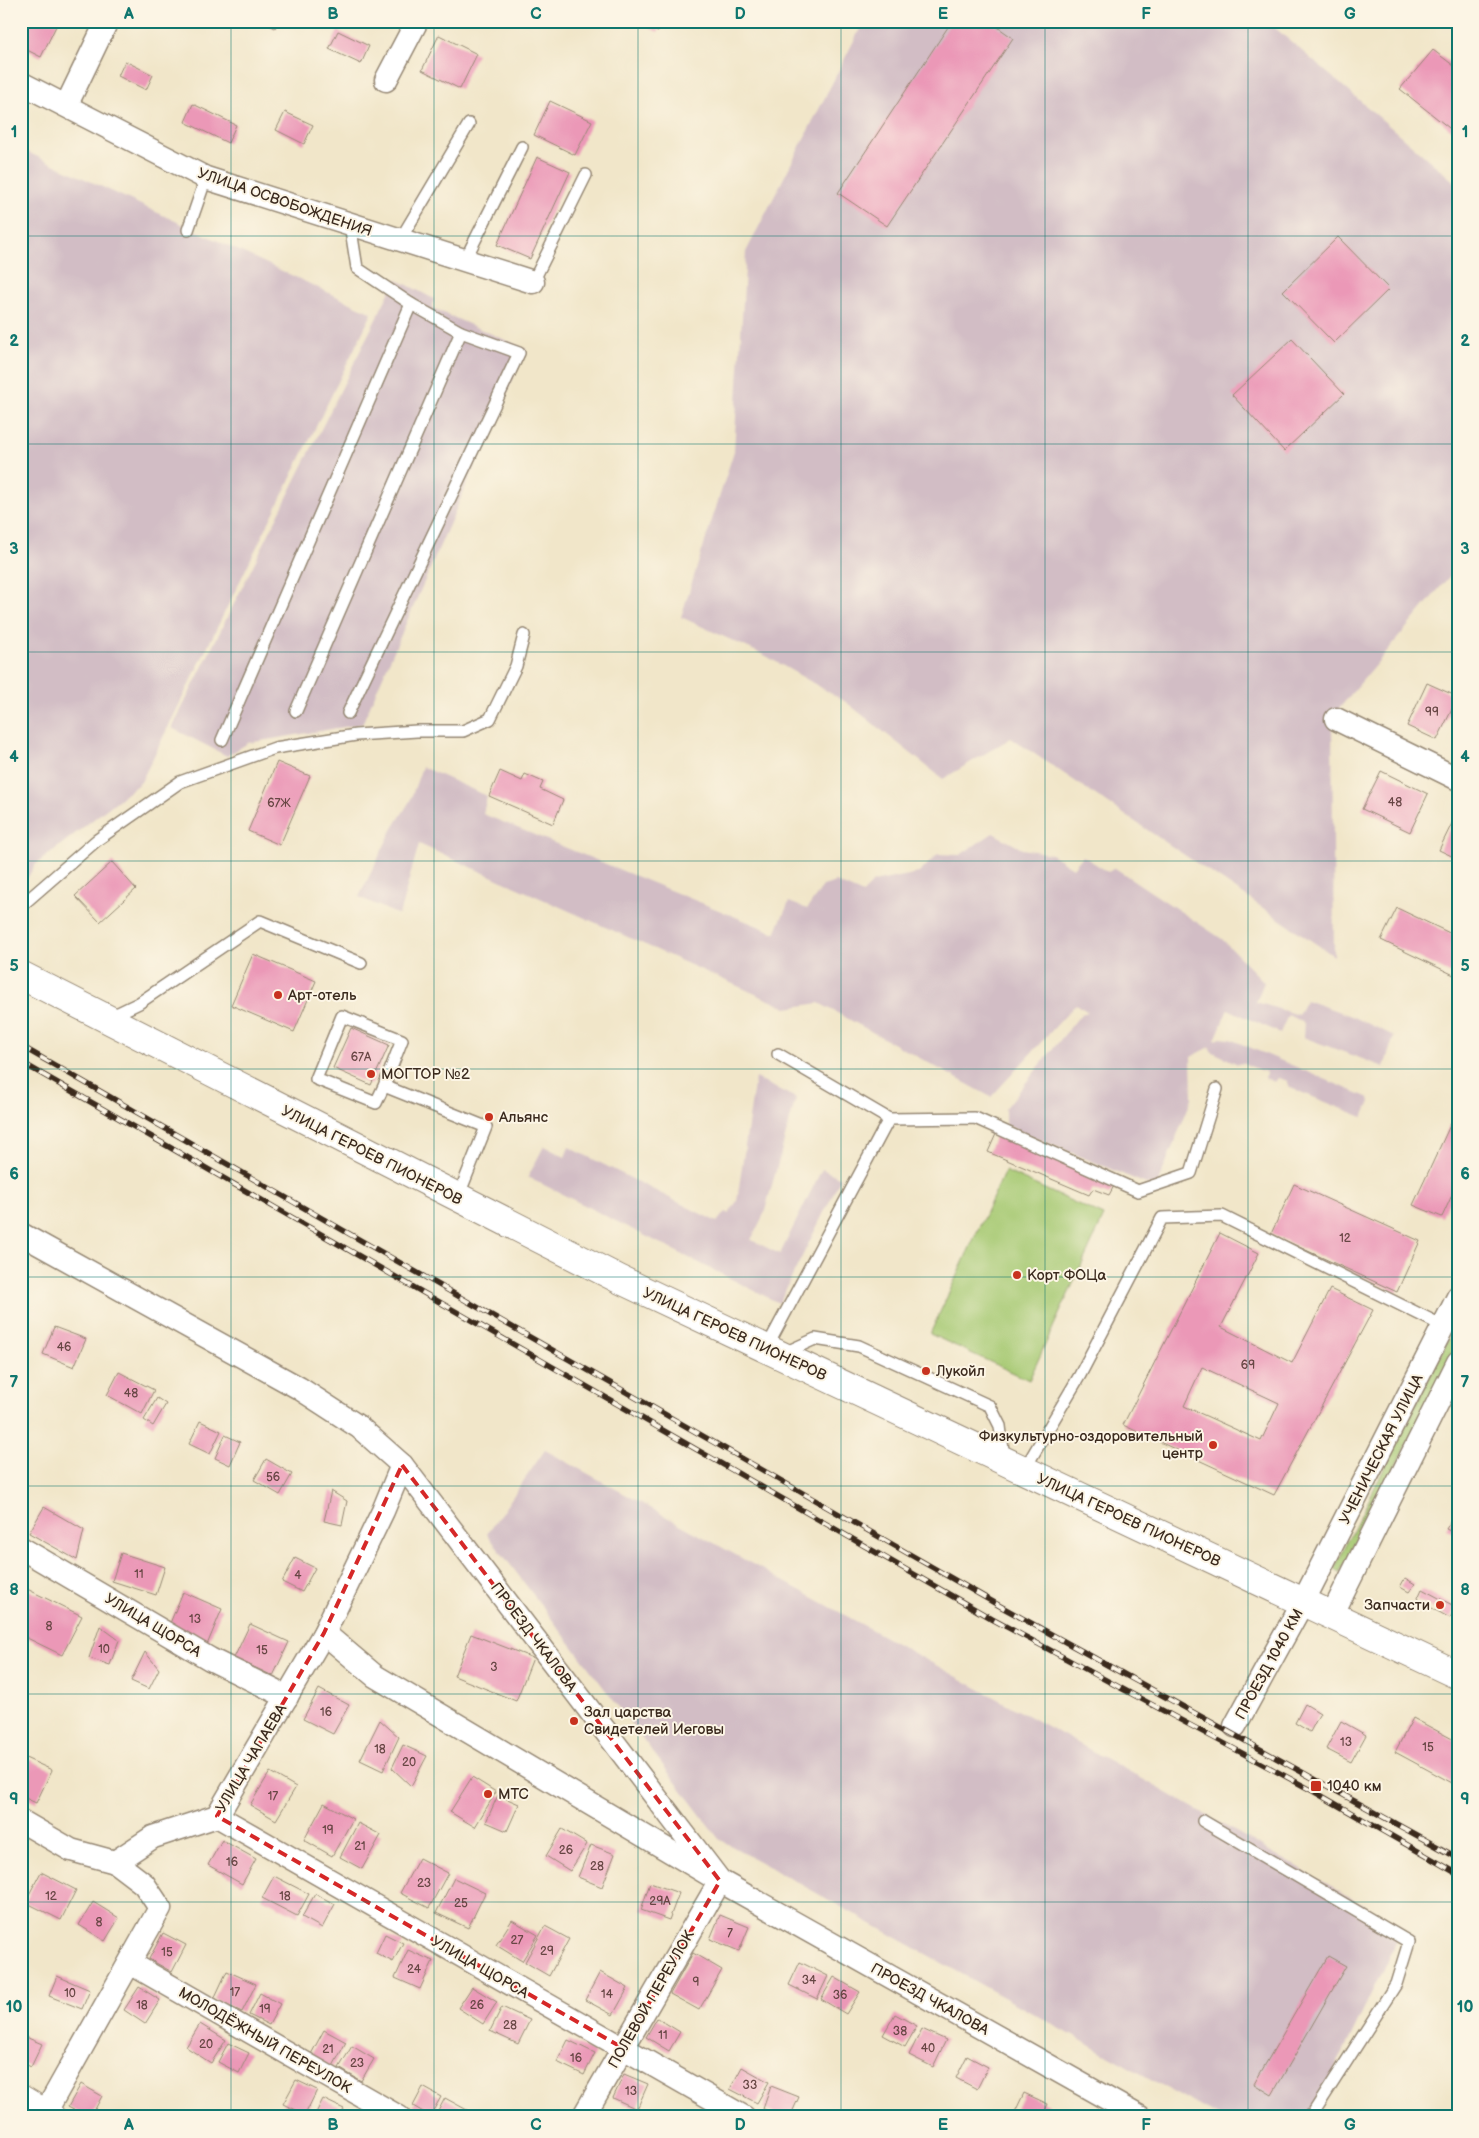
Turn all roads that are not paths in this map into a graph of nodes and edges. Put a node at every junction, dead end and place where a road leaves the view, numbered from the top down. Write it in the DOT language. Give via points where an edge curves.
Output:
graph roads {
  1 [pos="107,21"];
  2 [pos="417,21"];
  3 [pos="386,80"];
  4 [pos="21,83"];
  5 [pos="67,104"];
  6 [pos="470,124"];
  7 [pos="522,148"];
  8 [pos="586,176"];
  9 [pos="206,178"];
  10 [pos="350,224"];
  11 [pos="188,230"];
  12 [pos="400,240"];
  13 [pos="465,260"];
  14 [pos="533,282"];
  15 [pos="412,304"];
  16 [pos="462,332"];
  17 [pos="524,635"];
  18 [pos="296,711"];
  19 [pos="348,713"];
  20 [pos="1336,719"];
  21 [pos="222,740"];
  22 [pos="1458,779"];
  23 [pos="21,906"];
  24 [pos="361,963"];
  25 [pos="21,975"];
  26 [pos="106,1019"];
  27 [pos="778,1054"];
  28 [pos="384,1086"];
  29 [pos="1217,1089"];
  30 [pos="889,1119"];
  31 [pos="458,1198"];
  32 [pos="21,1234"];
  33 [pos="1458,1297"];
  34 [pos="1443,1326"];
  35 [pos="772,1352"];
  36 [pos="1458,1362"];
  37 [pos="402,1465"];
  38 [pos="1014,1465"];
  39 [pos="21,1548"];
  40 [pos="1304,1602"];
  41 [pos="1332,1615"];
  42 [pos="324,1633"];
  43 [pos="1458,1675"];
  44 [pos="287,1697"];
  45 [pos="1235,1726"];
  46 [pos="216,1816"];
  47 [pos="21,1821"];
  48 [pos="1203,1822"];
  49 [pos="114,1862"];
  50 [pos="720,1881"];
  51 [pos="130,1964"];
  52 [pos="623,2048"];
  53 [pos="21,2099"];
  54 [pos="48,2115"];
  55 [pos="399,2117"];
  56 [pos="582,2117"];
  57 [pos="744,2117"];
  58 [pos="1140,2117"];
  59 [pos="1306,2117"];
  1 -- 5 [label="street"];
  2 -- 3 [label="street"];
  4 -- 5 [label="street, УЛИЦА ОСВОБОЖДЕНИЯ"];
  5 -- 9 [label="street, УЛИЦА ОСВОБОЖДЕНИЯ"];
  6 -- 12 [label="lane"];
  7 -- 13 [label="lane"];
  8 -- 14 [label="lane"];
  9 -- 10 [label="street, УЛИЦА ОСВОБОЖДЕНИЯ"];
  9 -- 11 [label="lane"];
  10 -- 12 [label="street, УЛИЦА ОСВОБОЖДЕНИЯ"];
  10 -- 15 [label="lane" via="357,268"];
  12 -- 13 [label="street, УЛИЦА ОСВОБОЖДЕНИЯ"];
  13 -- 14 [label="street, УЛИЦА ОСВОБОЖДЕНИЯ"];
  15 -- 16 [label="lane"];
  15 -- 21 [label="lane"];
  16 -- 18 [label="lane"];
  16 -- 19 [label="lane" via="519,353"];
  17 -- 23 [label="lane" via="516,666 490,719 463,731 356,735 275,748 180,782 97,840"];
  20 -- 22 [label="street"];
  24 -- 26 [label="lane" via="260,921 139,1003"];
  25 -- 26 [label="main road, УЛИЦА ГЕРОЕВ ПИОНЕРОВ"];
  26 -- 31 [label="main road, УЛИЦА ГЕРОЕВ ПИОНЕРОВ"];
  27 -- 30 [label="lane"];
  28 -- 28 [label="lane" via="376,1103 316,1079 342,1016 402,1040"];
  28 -- 31 [label="lane" via="486,1127"];
  29 -- 30 [label="lane" via="1191,1173 1138,1191 975,1118"];
  30 -- 35 [label="lane"];
  31 -- 35 [label="main road, УЛИЦА ГЕРОЕВ ПИОНЕРОВ"];
  32 -- 37 [label="street" via="299,1388 359,1427"];
  33 -- 34 [label="street, УЧЕНИЧЕСКАЯ УЛИЦА"];
  34 -- 38 [label="lane" via="1222,1216 1162,1218 1080,1375"];
  34 -- 40 [label="street, УЧЕНИЧЕСКАЯ УЛИЦА"];
  35 -- 38 [label="main road, УЛИЦА ГЕРОЕВ ПИОНЕРОВ"];
  35 -- 38 [label="lane" via="815,1339 859,1346 990,1406"];
  36 -- 41 [label="street, УЧЕНИЧЕСКАЯ УЛИЦА"];
  37 -- 42 [label="street, УЛИЦА ЧАПАЕВА"];
  37 -- 50 [label="street, ПРОЕЗД ЧКАЛОВА"];
  38 -- 40 [label="main road, УЛИЦА ГЕРОЕВ ПИОНЕРОВ"];
  39 -- 44 [label="street, УЛИЦА ЩОРСА" via="210,1659"];
  40 -- 41 [label="main road, УЛИЦА ГЕРОЕВ ПИОНЕРОВ"];
  40 -- 45 [label="street, ПРОЕЗД 1040 КМ"];
  41 -- 43 [label="main road, УЛИЦА ГЕРОЕВ ПИОНЕРОВ"];
  42 -- 44 [label="street, УЛИЦА ЧАПАЕВА"];
  42 -- 50 [label="street, ПРОЕЗД ЧКАЛОВА" via="375,1676"];
  44 -- 46 [label="street, УЛИЦА ЧАПАЕВА"];
  46 -- 49 [label="street, УЛИЦА ЧАПАЕВА" via="153,1837"];
  46 -- 52 [label="street, УЛИЦА ЩОРСА"];
  47 -- 49 [label="street" via="71,1850"];
  48 -- 59 [label="lane" via="1409,1942 1396,1984 1312,2115"];
  49 -- 51 [label="street" via="144,1884 160,1908"];
  50 -- 52 [label="street, ПОЛЕВОЙ ПЕРЕУЛОК"];
  50 -- 58 [label="street, ПРОЕЗД ЧКАЛОВА"];
  51 -- 54 [label="street"];
  51 -- 55 [label="street, МОЛОДЁЖНЫЙ ПЕРЕУЛОК"];
  52 -- 56 [label="street, ПОЛЕВОЙ ПЕРЕУЛОК"];
  52 -- 57 [label="street, УЛИЦА ЩОРСА"];
  53 -- 54 [label="main road"];
}
